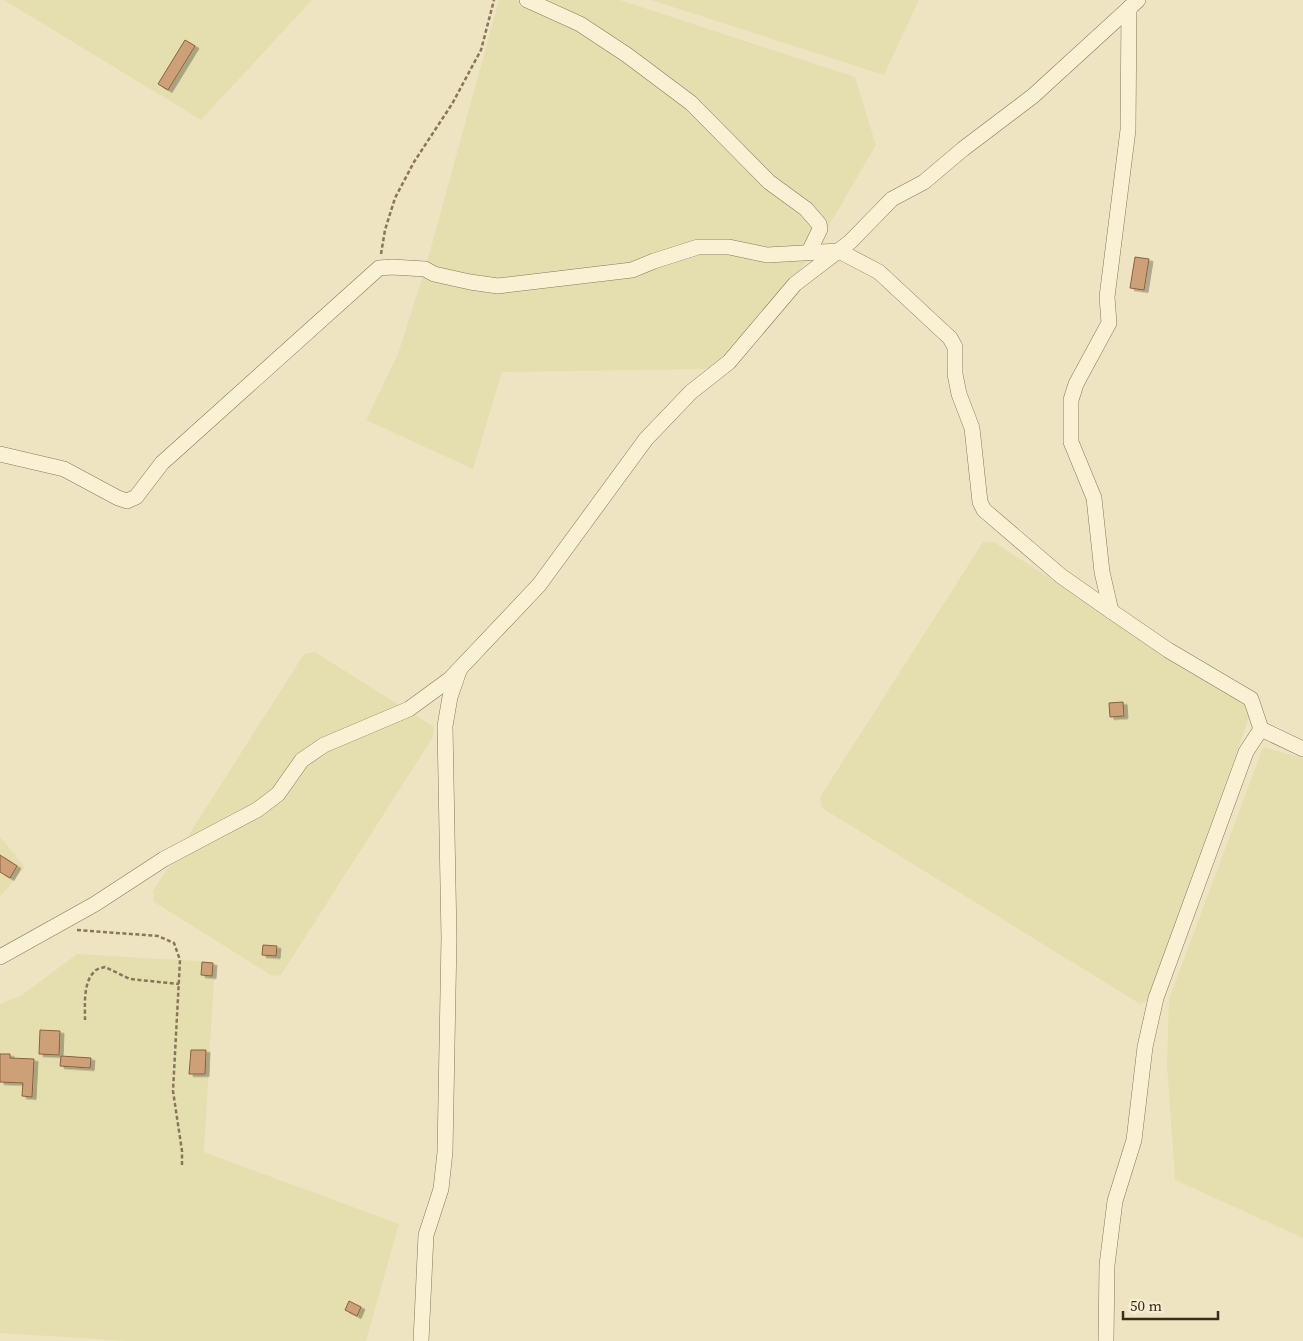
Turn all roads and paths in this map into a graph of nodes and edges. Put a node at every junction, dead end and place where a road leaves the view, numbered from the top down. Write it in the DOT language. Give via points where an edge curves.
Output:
graph roads {
  1 [pos="494,0"];
  2 [pos="527,0"];
  3 [pos="1133,4"];
  4 [pos="839,250"];
  5 [pos="809,252"];
  6 [pos="379,268"];
  7 [pos="0,454"];
  8 [pos="1111,611"];
  9 [pos="461,667"];
  10 [pos="1261,729"];
  11 [pos="1302,748"];
  12 [pos="74,930"];
  13 [pos="26,942"];
  14 [pos="0,949"];
  15 [pos="0,957"];
  16 [pos="179,984"];
  17 [pos="84,1020"];
  18 [pos="182,1166"];
  19 [pos="421,1341"];
  20 [pos="1106,1341"];
  1 -- 6 [label="path" via="481,50 395,198 385,230"];
  2 -- 5 [label="street" via="580,24 691,103 769,182 806,209 819,224 820,229"];
  3 -- 4 [label="street" via="1033,96 924,182 892,200"];
  3 -- 8 [label="street" via="1128,130 1107,297 1109,323 1076,384 1071,400 1071,442 1094,498 1102,572"];
  4 -- 5 [label="street"];
  4 -- 8 [label="street" via="879,272 950,338 955,347 959,394 972,428 980,502 984,510 1062,576"];
  4 -- 9 [label="street" via="796,284 730,362 691,392 646,439 539,585"];
  5 -- 6 [label="street" via="767,255 729,247 698,247 632,270 498,286 434,274 425,269"];
  6 -- 7 [label="street" via="162,463 136,497 127,501 64,470"];
  8 -- 10 [label="street" via="1168,650 1251,699"];
  9 -- 13 [label="street" via="409,709 324,745 302,760 278,794 257,810 164,858 95,904"];
  9 -- 19 [label="street" via="450,697 445,726 449,938 446,1152 441,1189 426,1235"];
  10 -- 11 [label="street"];
  10 -- 20 [label="street" via="1246,752 1156,998 1145,1047 1134,1140 1115,1201 1107,1265"];
  12 -- 16 [label="path" via="158,936 174,943 180,960"];
  13 -- 14 [label="street"];
  13 -- 15 [label="street"];
  16 -- 17 [label="path" via="130,979 105,967 94,970 86,992"];
  16 -- 18 [label="path" via="173,1091"];
}
